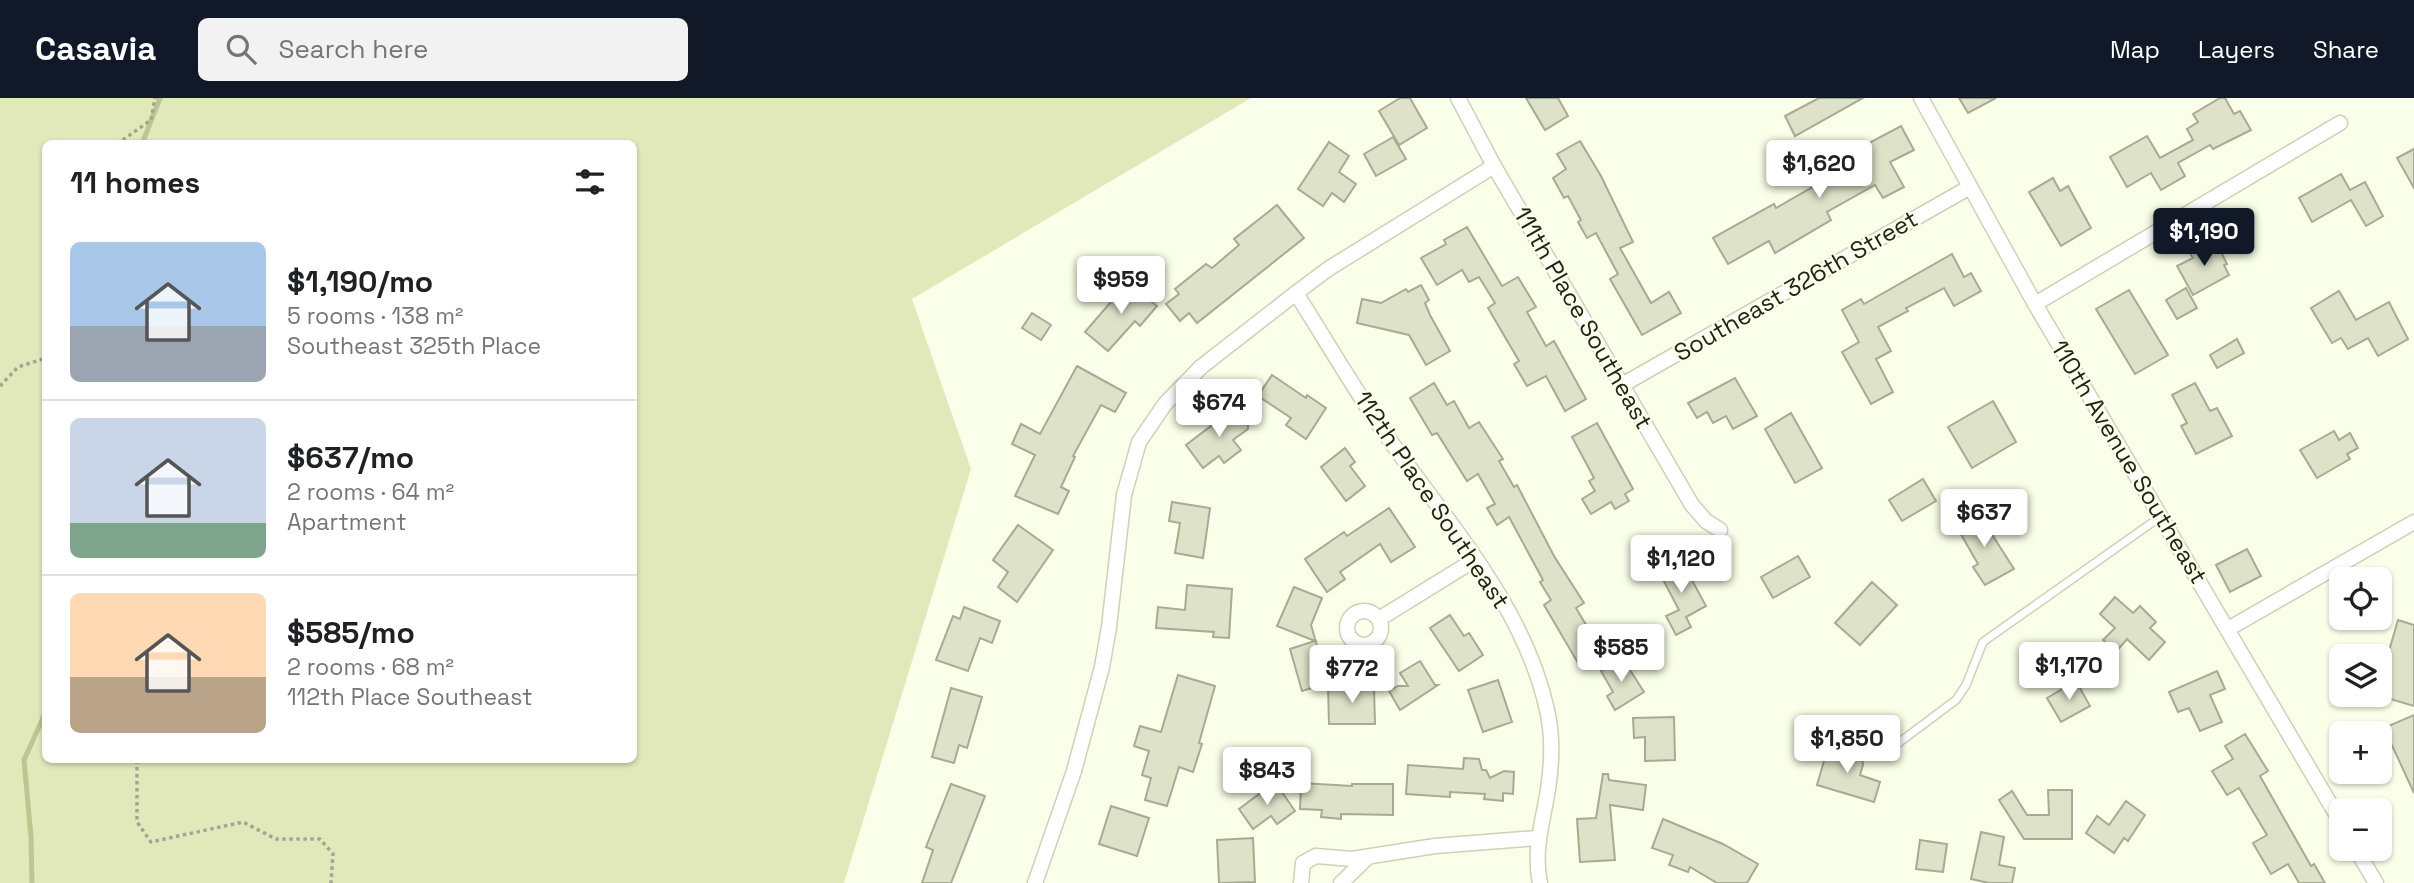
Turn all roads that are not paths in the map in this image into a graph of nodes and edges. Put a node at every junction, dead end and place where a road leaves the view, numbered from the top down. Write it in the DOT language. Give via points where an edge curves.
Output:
graph roads {
  1 [pos="1458,98"];
  2 [pos="1921,98"];
  3 [pos="2340,123"];
  4 [pos="1494,166"];
  5 [pos="1970,187"];
  6 [pos="1296,293"];
  7 [pos="2035,304"];
  8 [pos="1622,385"];
  9 [pos="2161,516"];
  10 [pos="2414,522"];
  11 [pos="1720,530"];
  12 [pos="1476,559"];
  13 [pos="1379,618"];
  14 [pos="2228,629"];
  15 [pos="1893,747"];
  16 [pos="2329,802"];
  17 [pos="1537,838"];
  18 [pos="1368,857"];
  19 [pos="2363,861"];
  20 [pos="1035,883"];
  21 [pos="1301,883"];
  22 [pos="1341,883"];
  23 [pos="1541,883"];
  24 [pos="2376,883"];
  1 -- 4 [label="street, 111th Place Southeast"];
  2 -- 5 [label="street, 110th Avenue Southeast"];
  3 -- 7 [label="street"];
  4 -- 6 [label="street"];
  4 -- 8 [label="street, 111th Place Southeast"];
  5 -- 7 [label="street, 110th Avenue Southeast"];
  5 -- 8 [label="street, Southeast 326th Street"];
  6 -- 12 [label="street, 112th Place Southeast" via="1383,430"];
  6 -- 20 [label="street" via="1201,367 1165,404 1139,442 1124,495 1109,627 1090,716"];
  7 -- 9 [label="street, 110th Avenue Southeast"];
  8 -- 11 [label="street, 111th Place Southeast" via="1692,505"];
  9 -- 14 [label="street, 110th Avenue Southeast"];
  9 -- 15 [label="lane" via="1983,642 1956,700"];
  10 -- 14 [label="street"];
  12 -- 13 [label="street"];
  12 -- 17 [label="street, 112th Place Southeast" via="1527,651 1548,712 1551,763"];
  14 -- 16 [label="street, 110th Avenue Southeast"];
  17 -- 18 [label="street"];
  17 -- 23 [label="street, 112th Place Southeast"];
  18 -- 21 [label="street" via="1316,856 1303,863"];
  18 -- 22 [label="street"];
  19 -- 24 [label="street"];
}
